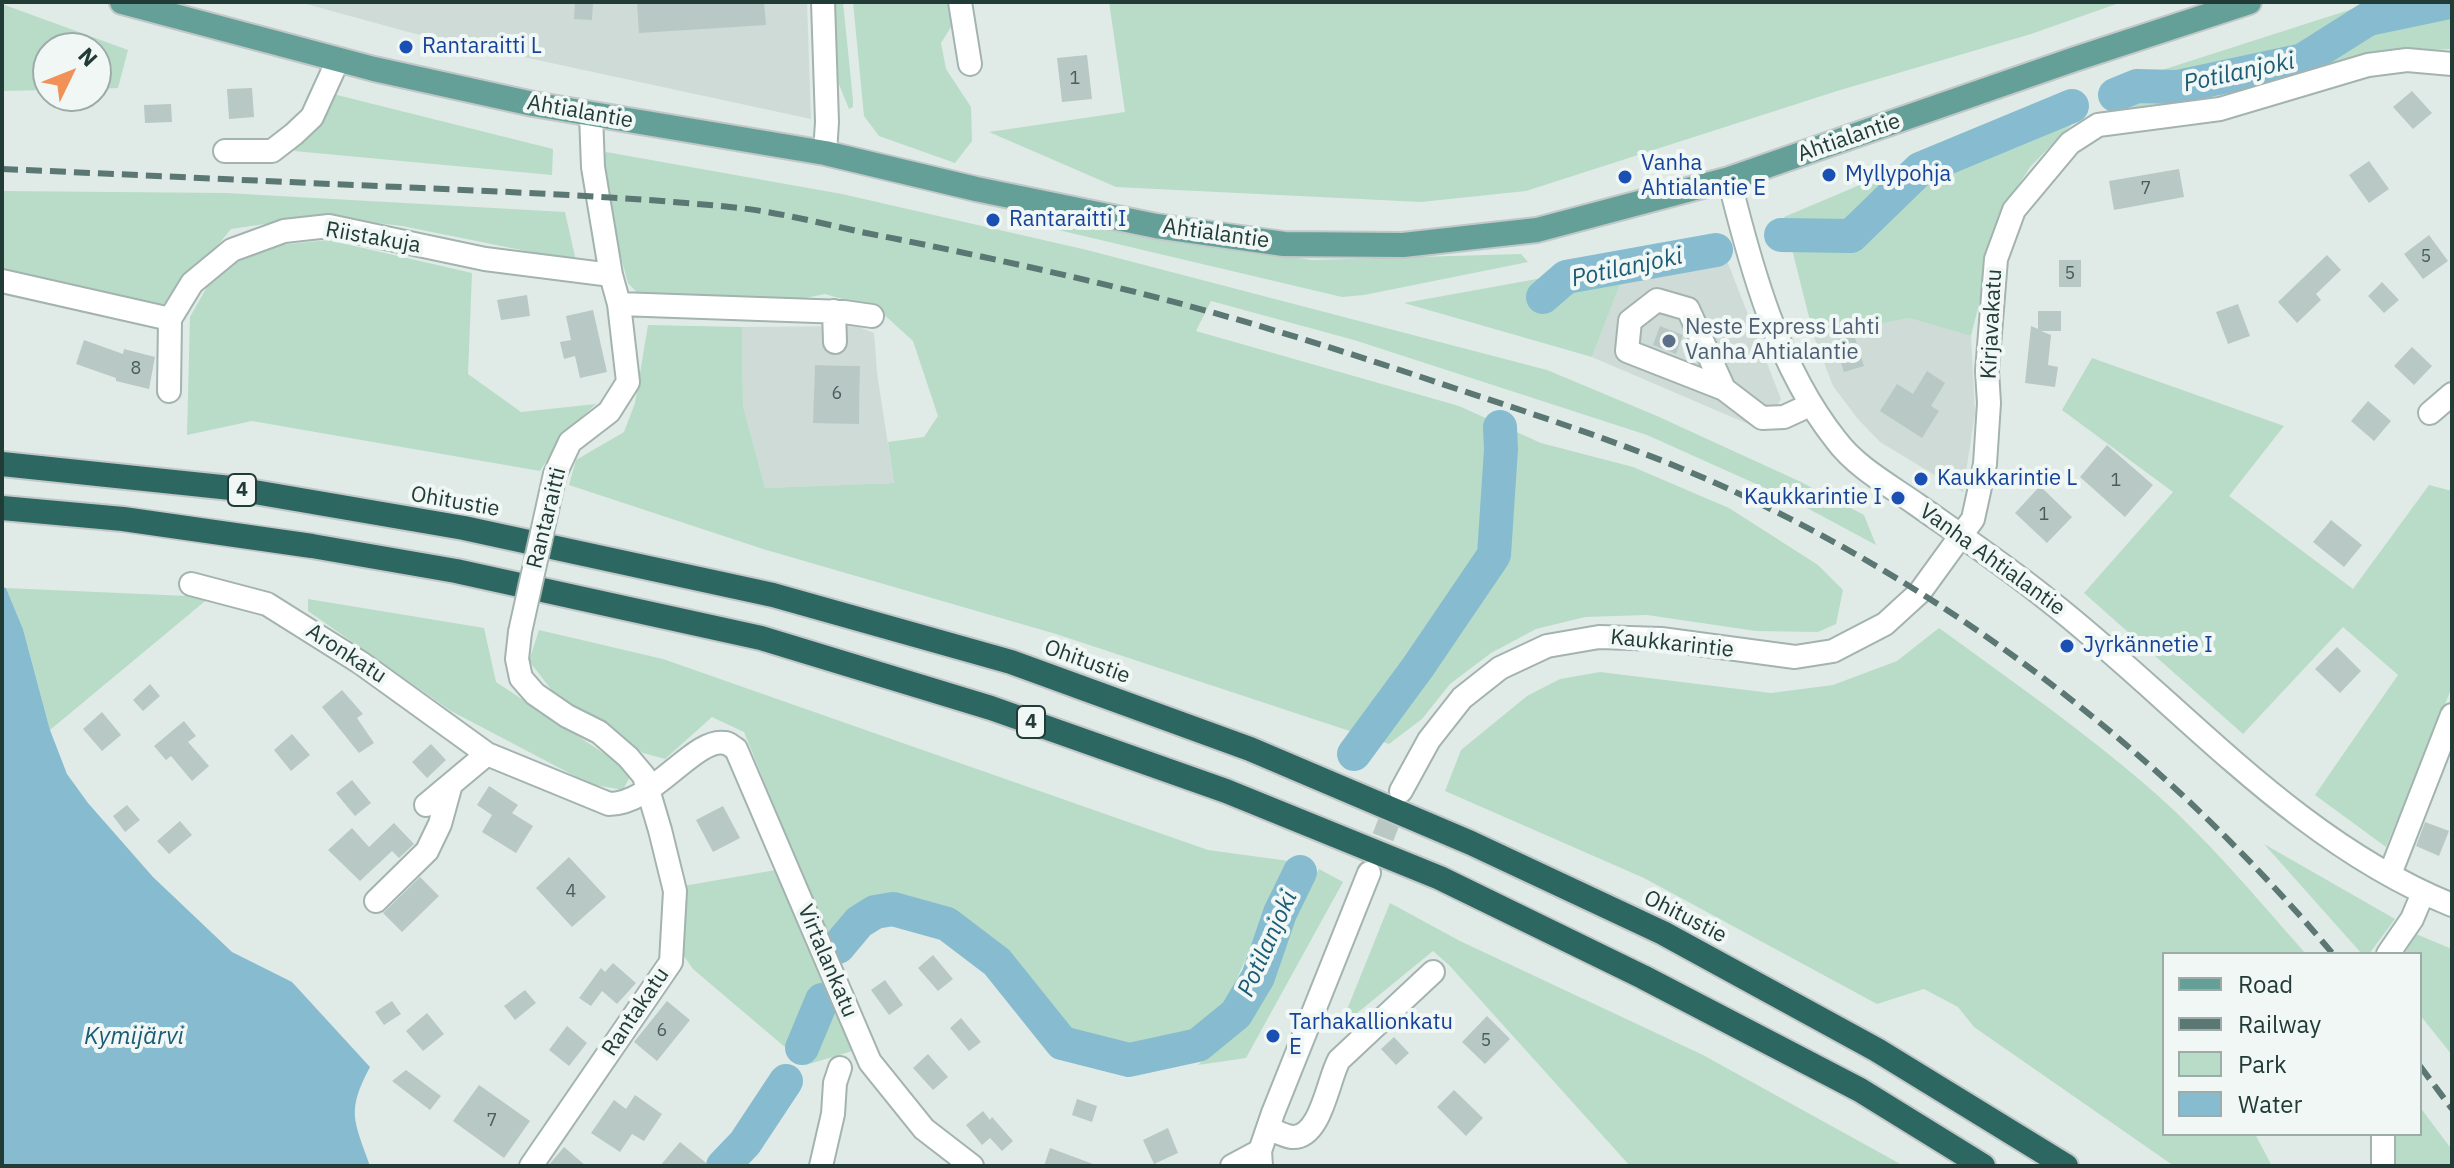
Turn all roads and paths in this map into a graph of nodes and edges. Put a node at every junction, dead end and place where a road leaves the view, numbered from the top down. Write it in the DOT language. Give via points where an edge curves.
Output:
graph roads {
  1 [pos="122,2"];
  2 [pos="823,2"];
  3 [pos="960,2"];
  4 [pos="2249,2"];
  5 [pos="338,60"];
  6 [pos="970,64"];
  7 [pos="2452,64"];
  8 [pos="591,115"];
  9 [pos="225,151"];
  10 [pos="825,153"];
  11 [pos="1729,179"];
  12 [pos="611,275"];
  13 [pos="2,281"];
  14 [pos="619,304"];
  15 [pos="834,311"];
  16 [pos="872,316"];
  17 [pos="170,319"];
  18 [pos="835,342"];
  19 [pos="1724,389"];
  20 [pos="169,391"];
  21 [pos="2452,394"];
  22 [pos="1810,405"];
  23 [pos="2430,413"];
  24 [pos="2,464"];
  25 [pos="2,508"];
  26 [pos="1961,536"];
  27 [pos="191,584"];
  28 [pos="2452,715"];
  29 [pos="712,745"];
  30 [pos="487,754"];
  31 [pos="451,784"];
  32 [pos="650,791"];
  33 [pos="1401,791"];
  34 [pos="426,805"];
  35 [pos="1369,873"];
  36 [pos="2390,874"];
  37 [pos="2423,893"];
  38 [pos="376,901"];
  39 [pos="2452,905"];
  40 [pos="2389,952"];
  41 [pos="1433,972"];
  42 [pos="840,1068"];
  43 [pos="1268,1128"];
  44 [pos="2383,1136"];
  45 [pos="1261,1159"];
  46 [pos="531,1166"];
  47 [pos="821,1166"];
  48 [pos="972,1166"];
  49 [pos="1232,1166"];
  50 [pos="1983,1166"];
  51 [pos="2066,1166"];
  52 [pos="2383,1166"];
  1 -- 5 [label="main road, Ahtialantie"];
  2 -- 10 [label="street"];
  3 -- 6 [label="street"];
  4 -- 11 [label="main road, Ahtialantie"];
  5 -- 8 [label="main road, Ahtialantie"];
  5 -- 9 [label="street" via="312,117 294,134 272,151"];
  7 -- 26 [label="street, Kirjavakatu" via="2407,60 2368,65 2220,109 2098,125 2070,143 2014,210 1996,259 1985,464 1973,519"];
  8 -- 10 [label="main road, Ahtialantie"];
  8 -- 12 [label="street, Rantaraitti" via="593,167"];
  10 -- 11 [label="main road, Ahtialantie" via="1156,226 1284,244 1403,245 1537,230"];
  11 -- 22 [label="street, Vanha Ahtialantie" via="1766,303"];
  12 -- 14 [label="street, Rantaraitti"];
  12 -- 17 [label="street, Riistakuja" via="485,259 329,226 284,231 232,250 192,283"];
  13 -- 17 [label="street"];
  14 -- 15 [label="street"];
  14 -- 32 [label="street, Rantaraitti, bridge" via="628,382 609,412 570,442 555,474 517,659 521,678 535,694 599,732 644,776"];
  15 -- 16 [label="street"];
  15 -- 18 [label="street"];
  17 -- 20 [label="street"];
  19 -- 19 [label="street" via="1627,351 1630,321 1657,300 1688,309"];
  19 -- 22 [label="street" via="1762,418 1784,417"];
  21 -- 23 [label="street"];
  22 -- 26 [label="street, Vanha Ahtialantie" via="1838,444"];
  24 -- 51 [label="highway, Ohitustie / 4" via="231,488 464,528 773,595 1011,662 1250,749 1471,843 1649,927 1877,1050"];
  25 -- 50 [label="highway, 4" via="123,519 456,571 761,638 991,708 1226,791 1440,878 1860,1090"];
  26 -- 33 [label="street, Kaukkarintie" via="1920,592 1885,624 1833,651 1795,657 1661,639 1599,637 1547,646 1500,668 1462,698 1429,740"];
  26 -- 36 [label="street, Vanha Ahtialantie" via="2049,600 2321,832"];
  27 -- 30 [label="street, Aronkatu" via="267,604 361,663"];
  28 -- 36 [label="street"];
  29 -- 32 [label="street, Aronkatu" via="687,758"];
  29 -- 48 [label="street, Virtalankatu" via="724,742 736,749 870,1062 924,1129"];
  30 -- 31 [label="street"];
  30 -- 32 [label="street, Aronkatu" via="609,804"];
  31 -- 34 [label="street"];
  31 -- 38 [label="street" via="427,851"];
  32 -- 46 [label="street, Rantakatu" via="675,891 671,962"];
  35 -- 43 [label="street"];
  36 -- 37 [label="street, Vanha Ahtialantie"];
  37 -- 39 [label="street, Vanha Ahtialantie"];
  37 -- 40 [label="street"];
  41 -- 43 [label="street" via="1339,1060 1322,1108 1304,1134 1295,1137"];
  42 -- 47 [label="street"];
  43 -- 45 [label="street"];
  44 -- 52 [label="street"];
  45 -- 49 [label="street"];
}
